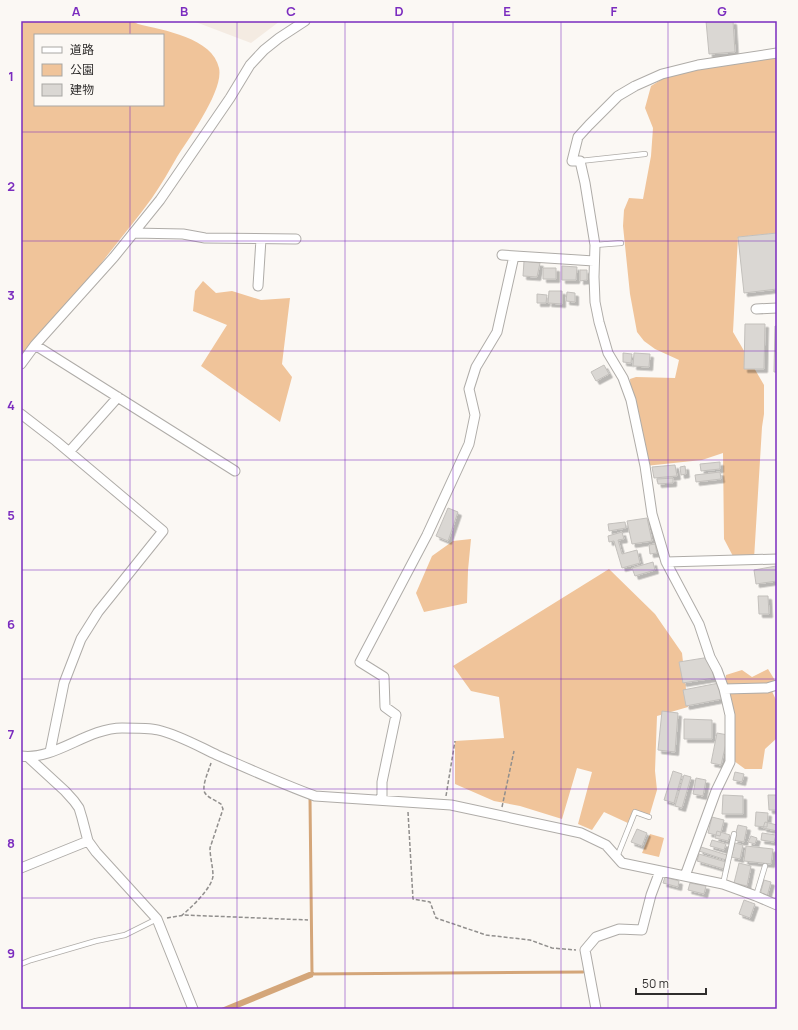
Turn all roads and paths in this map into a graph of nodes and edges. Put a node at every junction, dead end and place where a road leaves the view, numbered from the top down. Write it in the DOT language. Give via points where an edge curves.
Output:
graph roads {
  1 [pos="305,21"];
  2 [pos="777,53"];
  3 [pos="645,154"];
  4 [pos="580,161"];
  5 [pos="133,232"];
  6 [pos="261,239"];
  7 [pos="296,240"];
  8 [pos="620,243"];
  9 [pos="595,245"];
  10 [pos="502,255"];
  11 [pos="514,256"];
  12 [pos="594,261"];
  13 [pos="258,286"];
  14 [pos="777,308"];
  15 [pos="756,309"];
  16 [pos="35,345"];
  17 [pos="21,364"];
  18 [pos="118,397"];
  19 [pos="21,414"];
  20 [pos="69,452"];
  21 [pos="235,471"];
  22 [pos="777,559"];
  23 [pos="666,562"];
  24 [pos="777,686"];
  25 [pos="724,689"];
  26 [pos="455,741"];
  27 [pos="514,751"];
  28 [pos="50,752"];
  29 [pos="215,754"];
  30 [pos="25,756"];
  31 [pos="380,800"];
  32 [pos="408,802"];
  33 [pos="445,804"];
  34 [pos="501,815"];
  35 [pos="649,816"];
  36 [pos="734,834"];
  37 [pos="88,841"];
  38 [pos="617,857"];
  39 [pos="765,866"];
  40 [pos="21,868"];
  41 [pos="660,871"];
  42 [pos="685,876"];
  43 [pos="723,884"];
  44 [pos="756,896"];
  45 [pos="777,906"];
  46 [pos="181,916"];
  47 [pos="157,919"];
  48 [pos="308,920"];
  49 [pos="585,951"];
  50 [pos="21,964"];
  51 [pos="193,1009"];
  52 [pos="596,1009"];
  1 -- 5 [label="street" via="264,50 250,66 160,200"];
  2 -- 4 [label="street" via="698,65 662,74 635,86 618,96 578,137 572,161"];
  3 -- 4 [label="lane"];
  4 -- 9 [label="street"];
  5 -- 6 [label="street" via="183,234 205,238"];
  5 -- 16 [label="street" via="114,257"];
  6 -- 7 [label="street"];
  6 -- 13 [label="street"];
  8 -- 9 [label="lane"];
  9 -- 12 [label="street"];
  10 -- 11 [label="street"];
  11 -- 12 [label="street"];
  11 -- 31 [label="street" via="496,332 476,367 469,389 475,415 469,444 427,535 360,662 384,677 385,707 396,716"];
  12 -- 23 [label="street" via="595,302 599,322 608,353 623,378 631,400 652,514"];
  14 -- 15 [label="street"];
  16 -- 17 [label="street"];
  16 -- 18 [label="street"];
  18 -- 20 [label="street"];
  18 -- 21 [label="street"];
  19 -- 20 [label="street"];
  20 -- 28 [label="street" via="163,531 98,612 81,639 64,684"];
  22 -- 23 [label="street"];
  23 -- 25 [label="street" via="699,624"];
  24 -- 25 [label="street"];
  25 -- 42 [label="street" via="730,715 730,762 716,791"];
  26 -- 33 [label="path"];
  27 -- 34 [label="path"];
  28 -- 29 [label="street" via="100,731 121,728 157,730 182,738"];
  28 -- 30 [label="street" via="40,756"];
  29 -- 31 [label="street" via="315,796"];
  29 -- 46 [label="path" via="204,786 206,795 221,804 223,809 210,848 213,878 197,902"];
  30 -- 37 [label="street" via="74,801 79,808"];
  31 -- 32 [label="street"];
  32 -- 33 [label="street"];
  32 -- 49 [label="path" via="413,899 430,902 436,918 486,935 530,940 552,948"];
  33 -- 34 [label="street"];
  34 -- 38 [label="street" via="582,833 606,845"];
  35 -- 38 [label="lane" via="635,812"];
  36 -- 43 [label="lane"];
  37 -- 40 [label="street"];
  37 -- 47 [label="street"];
  38 -- 41 [label="street" via="622,863"];
  39 -- 44 [label="lane"];
  41 -- 42 [label="street"];
  41 -- 49 [label="street" via="642,930 618,929 596,937"];
  42 -- 43 [label="street"];
  43 -- 44 [label="street"];
  44 -- 45 [label="street"];
  46 -- 47 [label="path"];
  46 -- 48 [label="path"];
  47 -- 50 [label="lane" via="125,934"];
  47 -- 51 [label="street"];
  49 -- 52 [label="street"];
}
